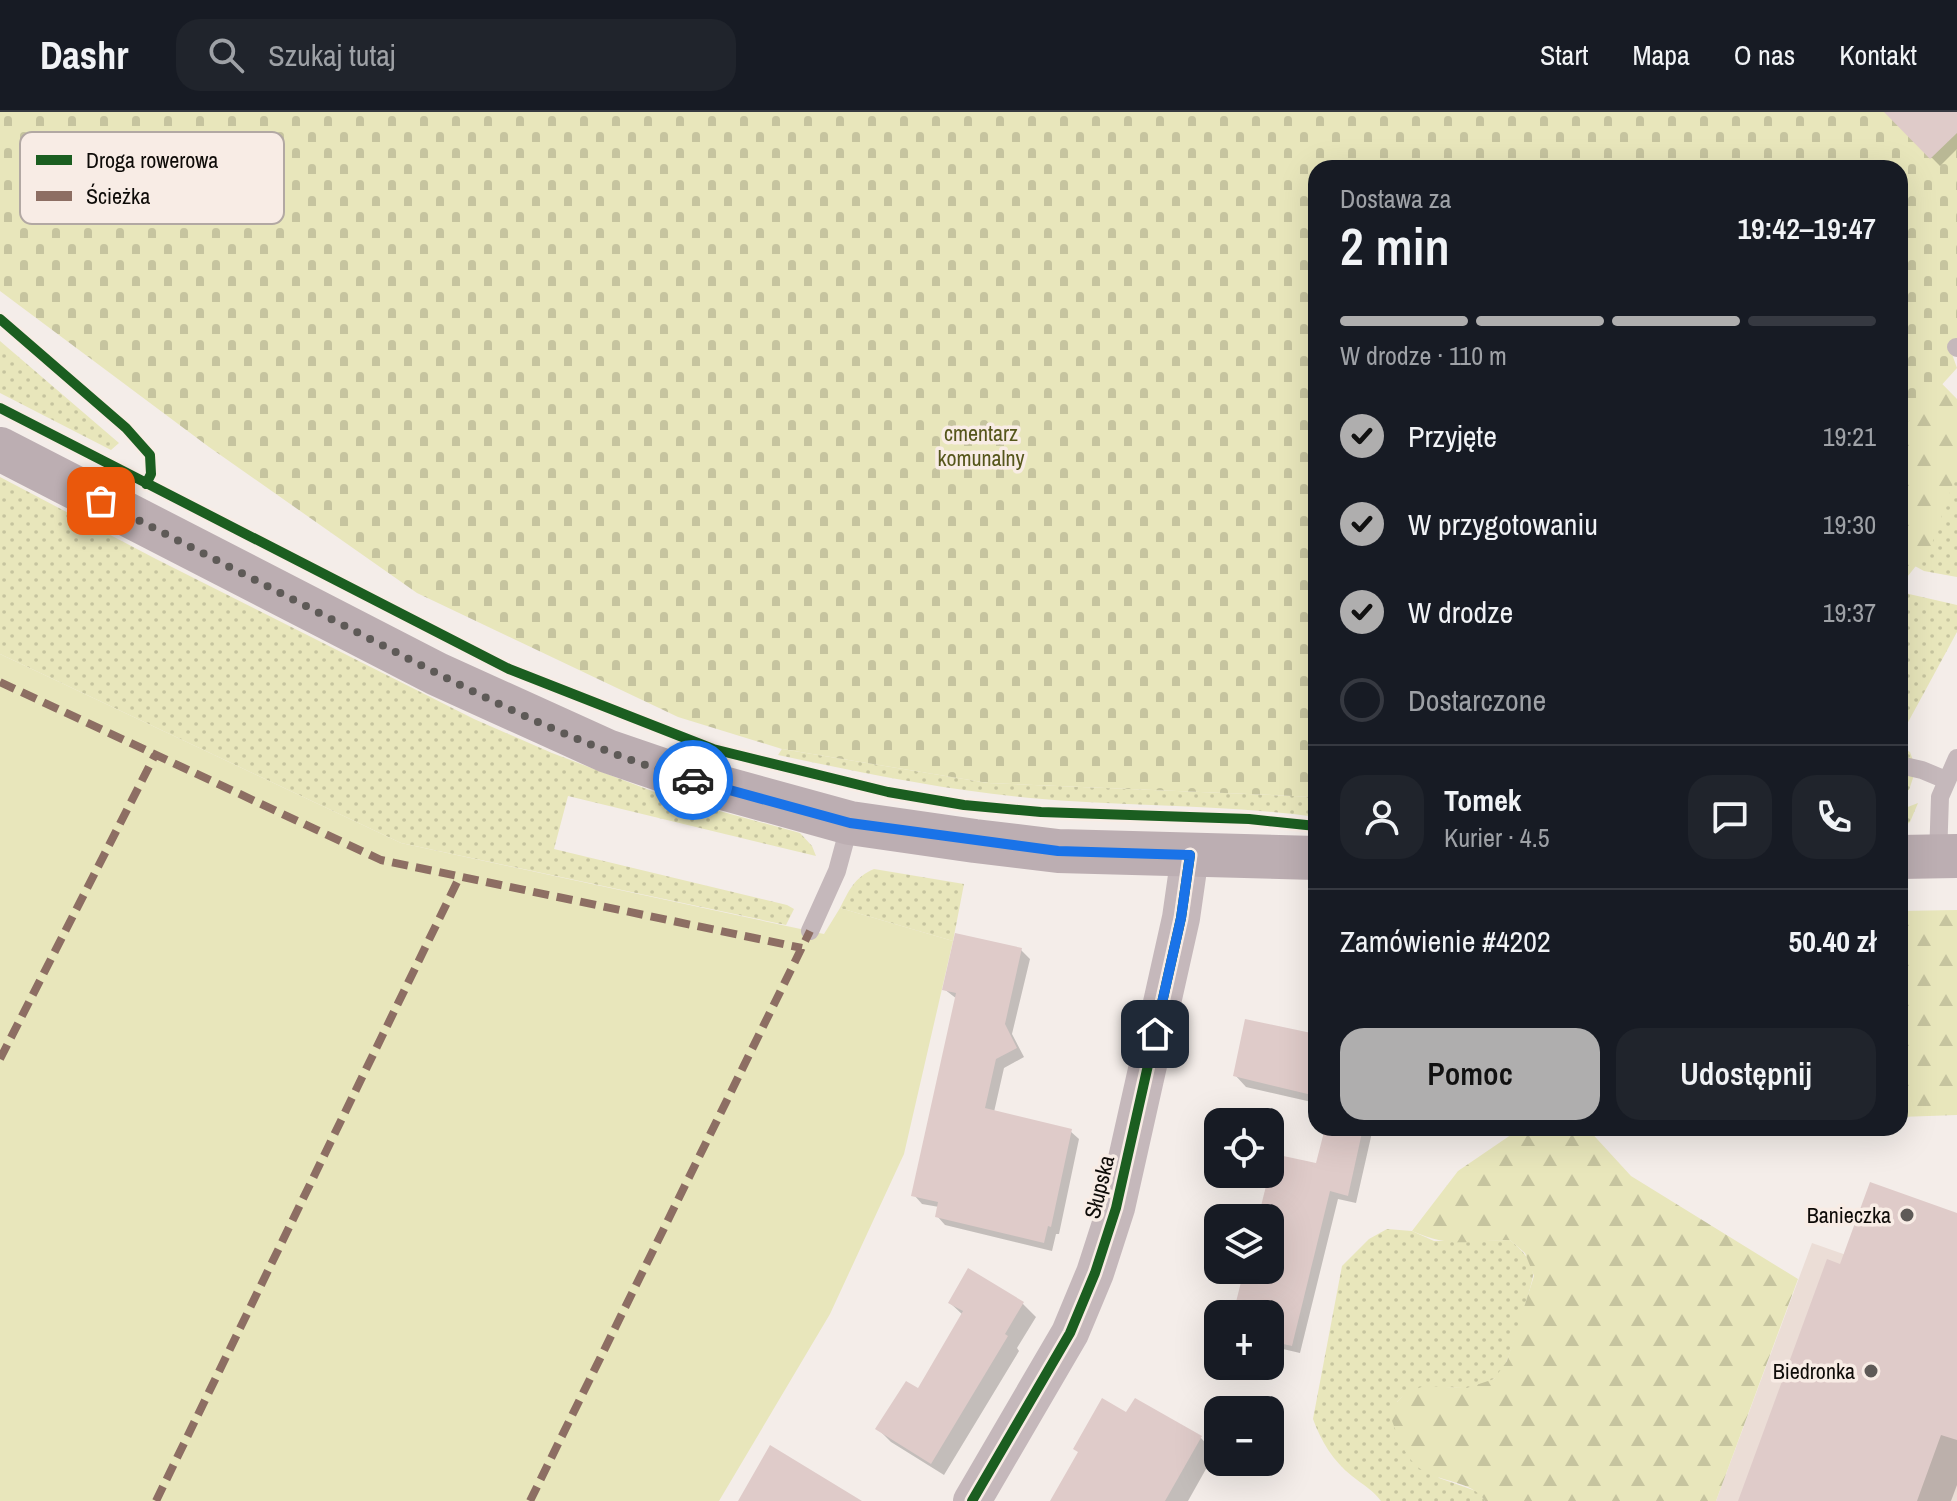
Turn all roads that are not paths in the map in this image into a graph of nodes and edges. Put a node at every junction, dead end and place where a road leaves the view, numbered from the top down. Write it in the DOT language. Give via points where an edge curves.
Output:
graph roads {
  1 [pos="0,449"];
  2 [pos="1957,758"];
  3 [pos="1908,767"];
  4 [pos="1946,780"];
  5 [pos="850,823"];
  6 [pos="1190,855"];
  7 [pos="1932,857"];
  8 [pos="1308,858"];
  9 [pos="810,931"];
  10 [pos="972,1501"];
  1 -- 5 [label="main road" via="437,674 607,751"];
  2 -- 4 [label="lane"];
  3 -- 4 [label="lane"];
  4 -- 7 [label="lane"];
  5 -- 6 [label="main road" via="1058,851"];
  5 -- 9 [label="lane" via="837,871"];
  6 -- 8 [label="main road"];
  6 -- 10 [label="street, Słupska" via="1181,918 1116,1208 1095,1273 1070,1333"];
}
